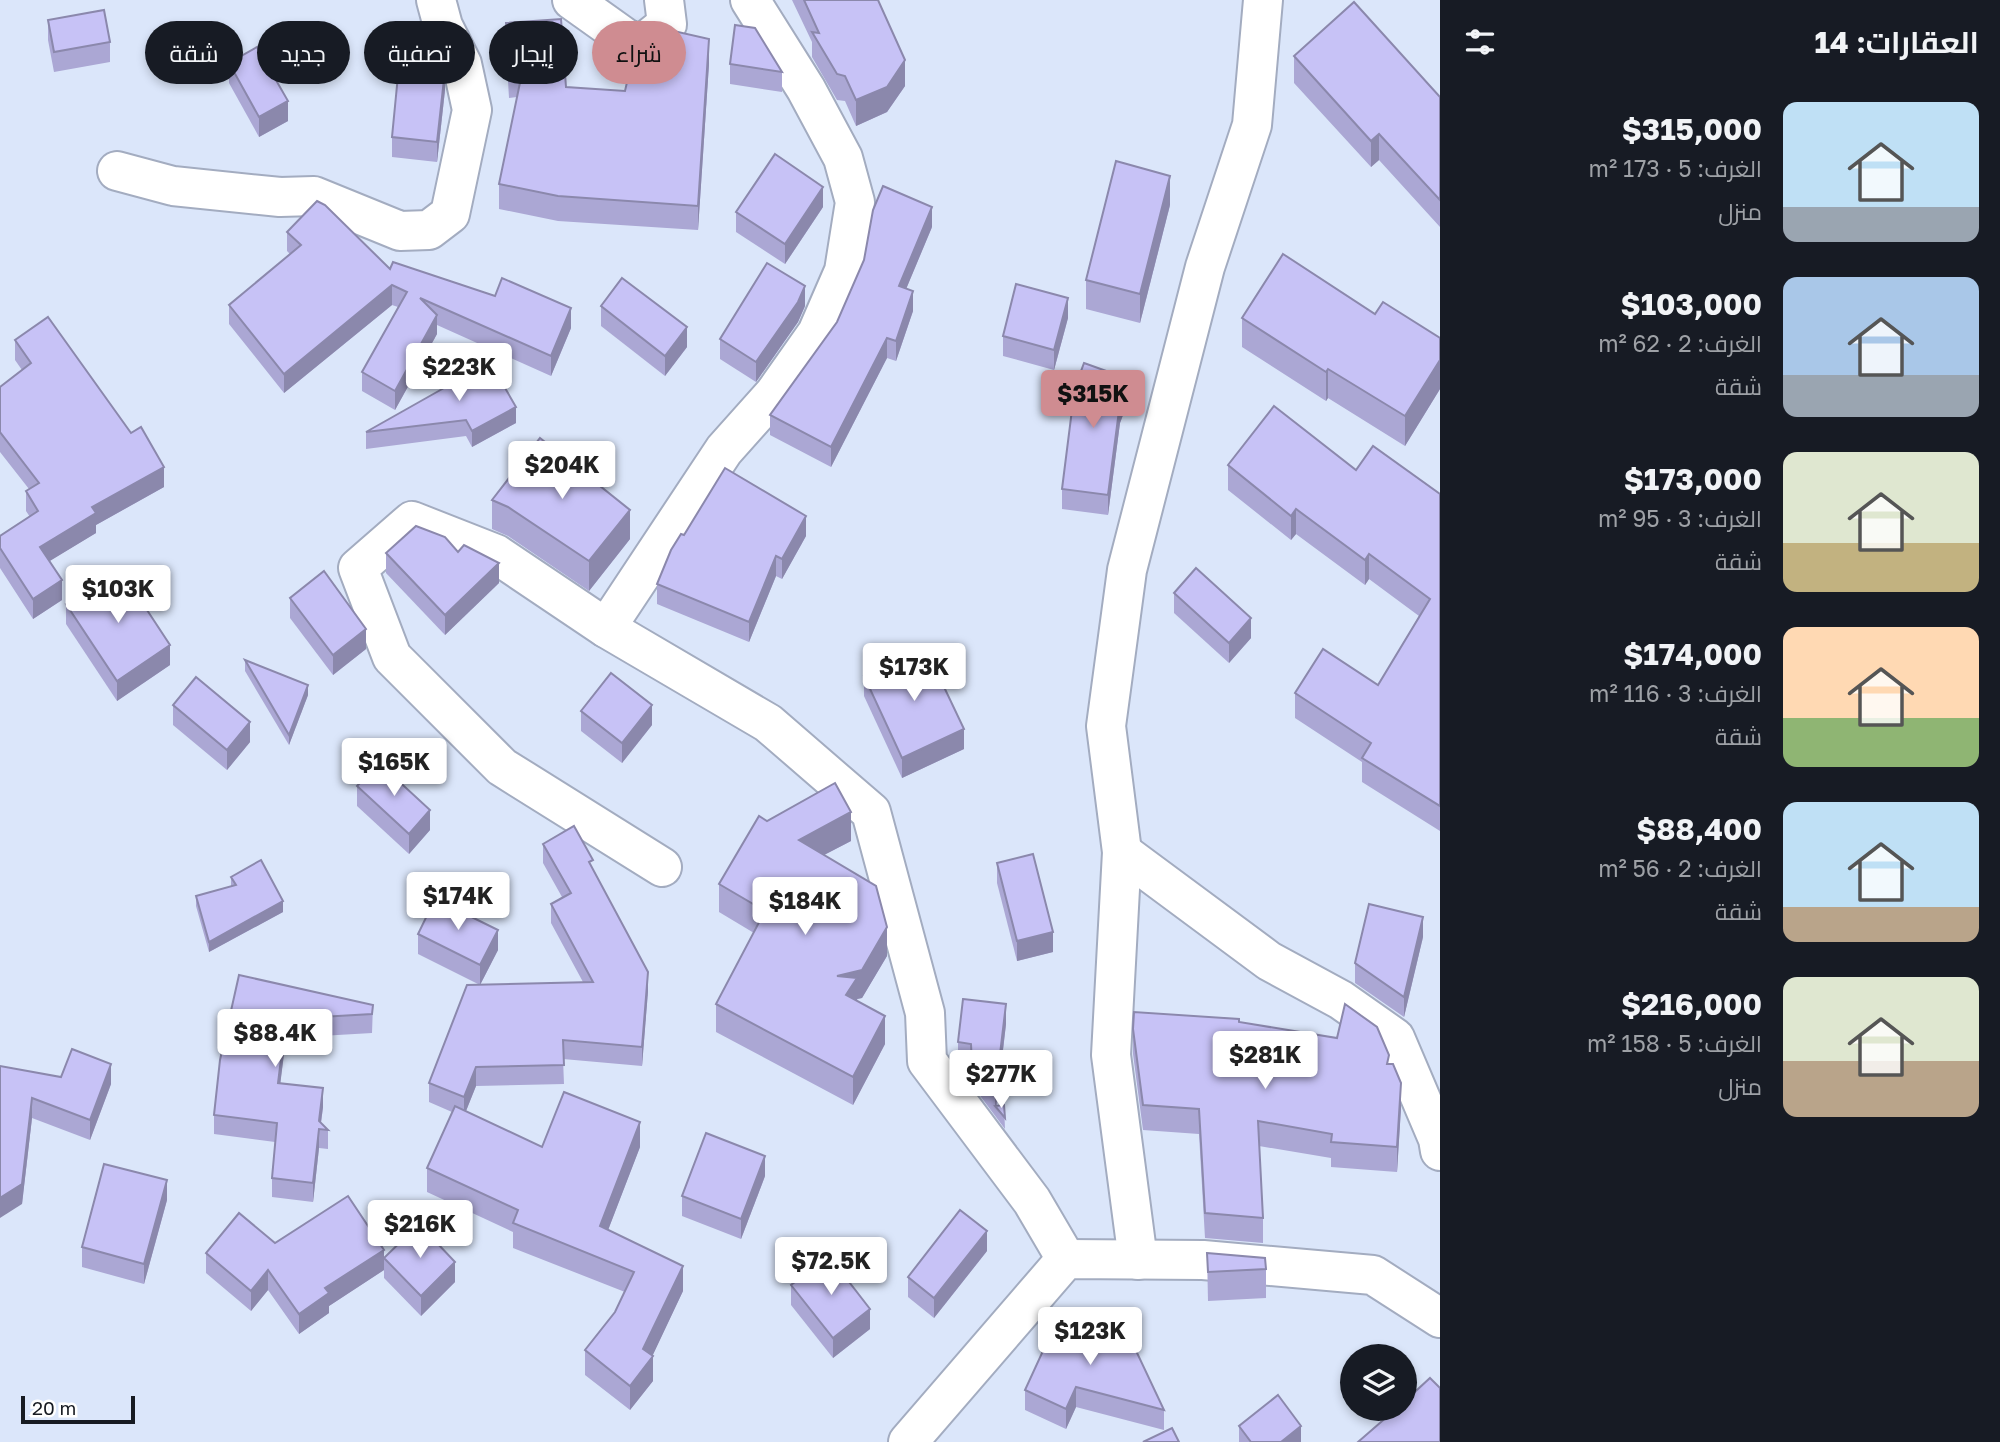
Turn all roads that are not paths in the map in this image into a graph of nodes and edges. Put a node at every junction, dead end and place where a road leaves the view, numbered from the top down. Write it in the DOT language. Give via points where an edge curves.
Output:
graph roads {
  1 [pos="436,0"];
  2 [pos="572,0"];
  3 [pos="664,0"];
  4 [pos="750,0"];
  5 [pos="1263,0"];
  6 [pos="117,171"];
  7 [pos="606,628"];
  8 [pos="1122,852"];
  9 [pos="662,867"];
  10 [pos="1440,1151"];
  11 [pos="1066,1259"];
  12 [pos="1138,1260"];
  13 [pos="1440,1318"];
  14 [pos="908,1442"];
  1 -- 6 [label="street" via="462,64 472,110 450,215 429,230 400,231 314,197 173,186"];
  2 -- 3 [label="street" via="631,42 646,41 667,24"];
  4 -- 7 [label="street" via="843,158 855,202 844,271 817,333 774,394 724,450"];
  5 -- 8 [label="street" via="1252,125 1205,267 1126,570 1106,726"];
  7 -- 9 [label="street" via="496,554 412,521 358,568 392,657 502,767"];
  7 -- 11 [label="street" via="768,723 871,812 925,1013 927,1061 1032,1201"];
  8 -- 10 [label="street" via="1269,961 1341,1000 1395,1038"];
  8 -- 12 [label="street" via="1111,1055"];
  11 -- 12 [label="street"];
  11 -- 14 [label="street"];
  12 -- 13 [label="street" via="1373,1275"];
}
